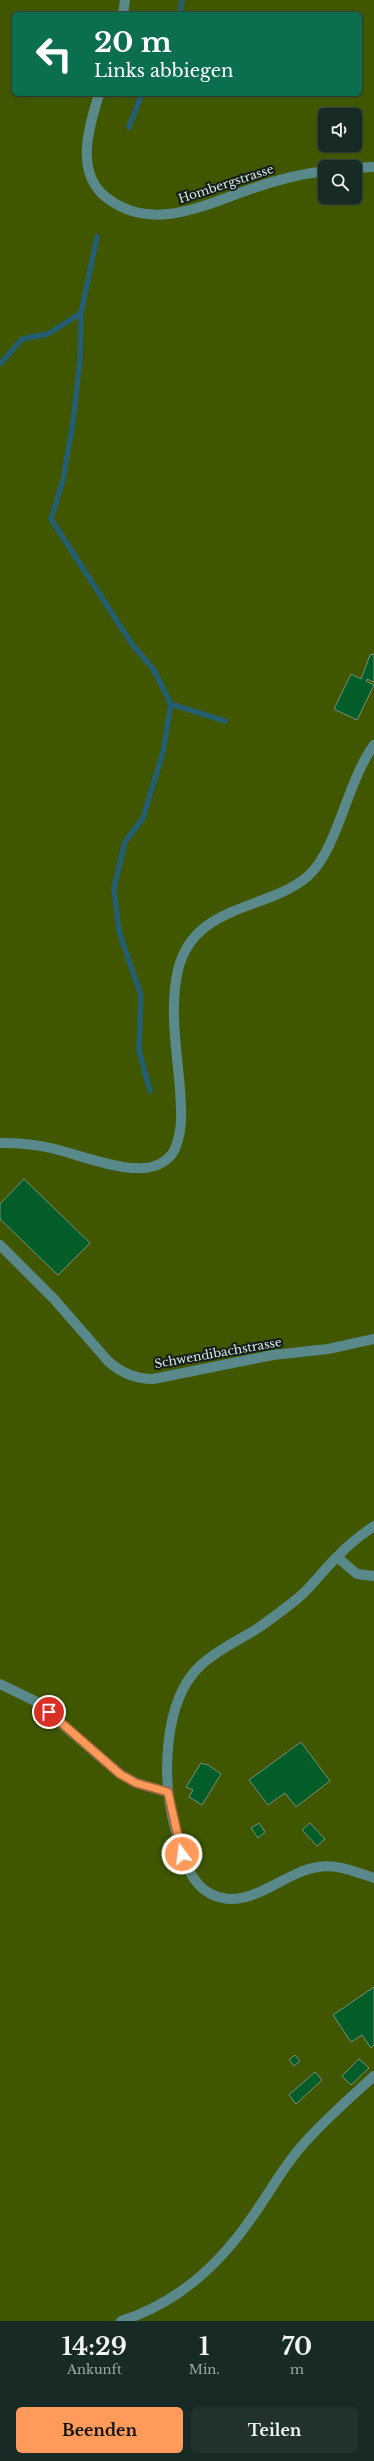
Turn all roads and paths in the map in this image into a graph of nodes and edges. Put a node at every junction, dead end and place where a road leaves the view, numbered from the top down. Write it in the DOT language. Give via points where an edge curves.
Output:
graph roads {
  1 [pos="125,0"];
  2 [pos="123,12"];
  3 [pos="98,96"];
  4 [pos="374,167"];
  5 [pos="362,168"];
  6 [pos="318,173"];
  7 [pos="374,745"];
  8 [pos="0,1144"];
  9 [pos="0,1245"];
  10 [pos="374,1339"];
  11 [pos="374,1526"];
  12 [pos="337,1557"];
  13 [pos="374,1576"];
  14 [pos="0,1684"];
  15 [pos="168,1792"];
  16 [pos="374,1878"];
  17 [pos="374,2076"];
  18 [pos="121,2321"];
  1 -- 2 [label="street"];
  3 -- 6 [label="street, Hombergstrasse" via="89,128 86,159 88,172 104,196 130,212 154,216 177,214 271,183"];
  4 -- 5 [label="street"];
  7 -- 8 [label="street" via="356,777 326,852 315,868 304,879 287,888 218,918 196,937 182,958 175,986 174,1010 180,1130 178,1142 169,1157 156,1166 135,1168 51,1148"];
  9 -- 10 [label="street, Schwendibachstrasse" via="54,1299 115,1368 134,1377 153,1379"];
  11 -- 12 [label="street"];
  12 -- 13 [label="street" via="358,1574"];
  12 -- 15 [label="street" via="299,1598 256,1629 211,1656 191,1675 174,1713 169,1742"];
  14 -- 15 [label="street" via="35,1701 120,1774 136,1783"];
  15 -- 16 [label="street" via="170,1810 188,1868 199,1884 211,1894 230,1898 252,1895 303,1871 325,1866 338,1867"];
  17 -- 18 [label="street" via="299,2148 250,2220 218,2259 172,2297 142,2314"];
}
